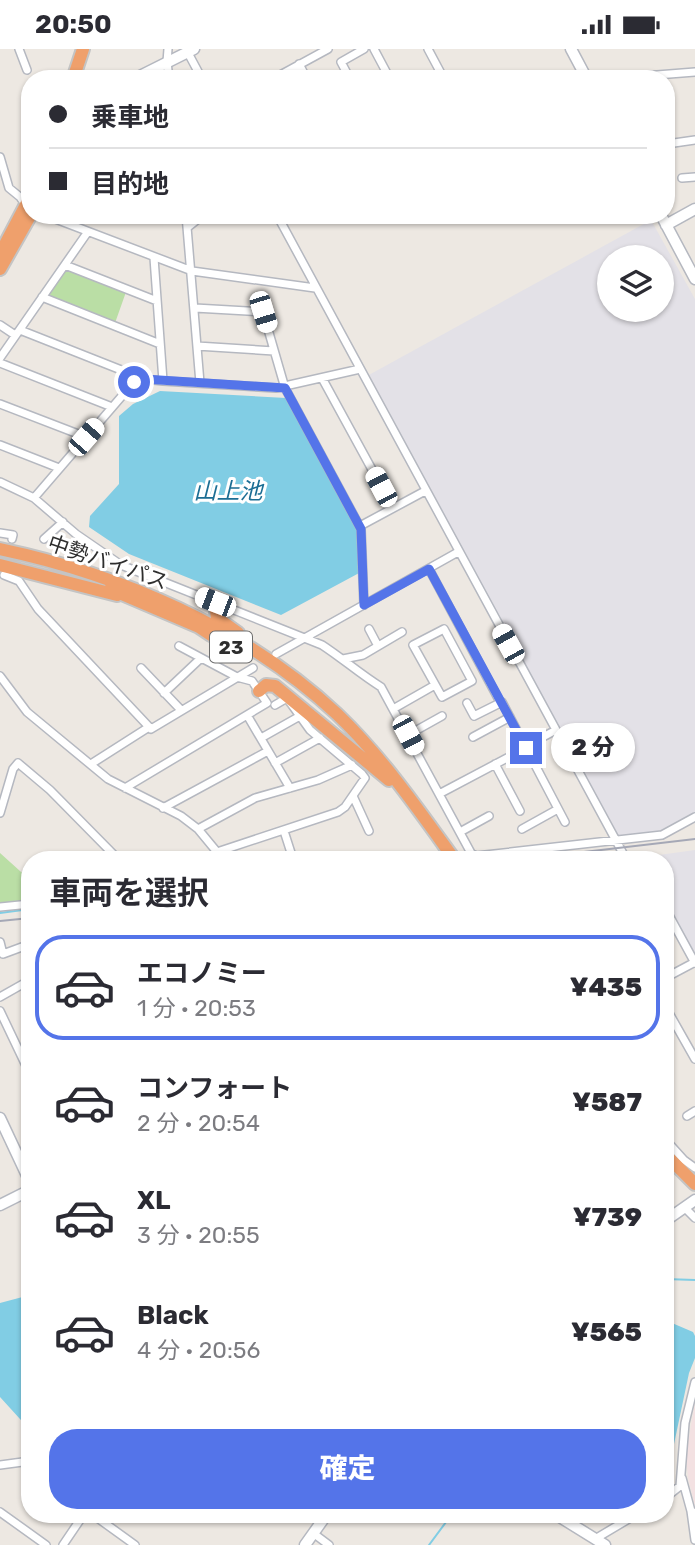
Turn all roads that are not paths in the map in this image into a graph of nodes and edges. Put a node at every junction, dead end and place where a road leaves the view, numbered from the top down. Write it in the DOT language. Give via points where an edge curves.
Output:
graph roads {
  1 [pos="19,49"];
  2 [pos="83,49"];
  3 [pos="92,49"];
  4 [pos="167,49"];
  5 [pos="364,49"];
  6 [pos="374,49"];
  7 [pos="428,49"];
  8 [pos="190,50"];
  9 [pos="326,50"];
  10 [pos="352,52"];
  11 [pos="576,53"];
  12 [pos="167,62"];
  13 [pos="299,64"];
  14 [pos="27,70"];
  15 [pos="76,70"];
  16 [pos="85,70"];
  17 [pos="151,70"];
  18 [pos="168,70"];
  19 [pos="198,70"];
  20 [pos="289,70"];
  21 [pos="302,70"];
  22 [pos="346,70"];
  23 [pos="385,70"];
  24 [pos="439,70"];
  25 [pos="583,70"];
  26 [pos="695,72"];
  27 [pos="675,74"];
  28 [pos="695,139"];
  29 [pos="675,143"];
  30 [pos="0,157"];
  31 [pos="695,177"];
  32 [pos="681,178"];
  33 [pos="9,188"];
  34 [pos="0,192"];
  35 [pos="21,198"];
  36 [pos="694,208"];
  37 [pos="675,215"];
  38 [pos="21,220"];
  39 [pos="21,224"];
  40 [pos="66,224"];
  41 [pos="188,224"];
  42 [pos="192,224"];
  43 [pos="282,224"];
  44 [pos="665,224"];
  45 [pos="188,227"];
  46 [pos="87,233"];
  47 [pos="0,254"];
  48 [pos="154,258"];
  49 [pos="65,265"];
  50 [pos="0,269"];
  51 [pos="192,271"];
  52 [pos="695,278"];
  53 [pos="315,288"];
  54 [pos="42,297"];
  55 [pos="157,301"];
  56 [pos="195,308"];
  57 [pos="0,325"];
  58 [pos="18,333"];
  59 [pos="160,344"];
  60 [pos="197,346"];
  61 [pos="274,351"];
  62 [pos="0,360"];
  63 [pos="360,369"];
  64 [pos="322,378"];
  65 [pos="144,379"];
  66 [pos="163,381"];
  67 [pos="200,383"];
  68 [pos="285,388"];
  69 [pos="0,404"];
  70 [pos="111,407"];
  71 [pos="86,437"];
  72 [pos="0,445"];
  73 [pos="59,468"];
  74 [pos="0,482"];
  75 [pos="425,491"];
  76 [pos="34,498"];
  77 [pos="393,508"];
  78 [pos="62,522"];
  79 [pos="360,526"];
  80 [pos="0,533"];
  81 [pos="44,539"];
  82 [pos="6,540"];
  83 [pos="0,549"];
  84 [pos="458,552"];
  85 [pos="2,569"];
  86 [pos="429,569"];
  87 [pos="140,596"];
  88 [pos="222,605"];
  89 [pos="364,605"];
  90 [pos="369,629"];
  91 [pos="402,632"];
  92 [pos="305,638"];
  93 [pos="179,646"];
  94 [pos="378,646"];
  95 [pos="276,655"];
  96 [pos="201,658"];
  97 [pos="343,659"];
  98 [pos="141,668"];
  99 [pos="253,668"];
  100 [pos="0,676"];
  101 [pos="237,677"];
  102 [pos="435,685"];
  103 [pos="259,691"];
  104 [pos="164,693"];
  105 [pos="500,702"];
  106 [pos="467,703"];
  107 [pos="275,705"];
  108 [pos="327,706"];
  109 [pos="393,709"];
  110 [pos="181,711"];
  111 [pos="247,715"];
  112 [pos="300,716"];
  113 [pos="442,716"];
  114 [pos="510,717"];
  115 [pos="149,727"];
  116 [pos="556,730"];
  117 [pos="408,735"];
  118 [pos="473,737"];
  119 [pos="320,738"];
  120 [pos="261,739"];
  121 [pos="526,747"];
  122 [pos="268,751"];
  123 [pos="275,763"];
  124 [pos="91,764"];
  125 [pos="495,764"];
  126 [pos="352,765"];
  127 [pos="397,787"];
  128 [pos="125,788"];
  129 [pos="290,788"];
  130 [pos="439,794"];
  131 [pos="353,796"];
  132 [pos="163,808"];
  133 [pos="558,809"];
  134 [pos="418,811"];
  135 [pos="520,811"];
  136 [pos="0,813"];
  137 [pos="489,816"];
  138 [pos="695,817"];
  139 [pos="565,822"];
  140 [pos="198,828"];
  141 [pos="522,829"];
  142 [pos="284,831"];
  143 [pos="369,831"];
  144 [pos="460,832"];
  145 [pos="616,842"];
  146 [pos="110,851"];
  147 [pos="216,851"];
  148 [pos="220,851"];
  149 [pos="290,851"];
  150 [pos="448,851"];
  151 [pos="470,851"];
  152 [pos="526,851"];
  153 [pos="621,851"];
  154 [pos="21,905"];
  155 [pos="0,907"];
  156 [pos="674,924"];
  157 [pos="0,942"];
  158 [pos="21,947"];
  159 [pos="695,962"];
  160 [pos="674,973"];
  161 [pos="21,985"];
  162 [pos="0,997"];
  163 [pos="0,1011"];
  164 [pos="674,1024"];
  165 [pos="21,1055"];
  166 [pos="695,1059"];
  167 [pos="695,1111"];
  168 [pos="687,1116"];
  169 [pos="0,1118"];
  170 [pos="674,1149"];
  171 [pos="21,1163"];
  172 [pos="674,1164"];
  173 [pos="695,1168"];
  174 [pos="695,1184"];
  175 [pos="21,1194"];
  176 [pos="695,1200"];
  177 [pos="0,1205"];
  178 [pos="685,1208"];
  179 [pos="674,1215"];
  180 [pos="695,1217"];
  181 [pos="695,1382"];
  182 [pos="21,1462"];
  183 [pos="0,1465"];
  184 [pos="681,1474"];
  185 [pos="674,1491"];
  186 [pos="0,1511"];
  187 [pos="693,1512"];
  188 [pos="78,1523"];
  189 [pos="104,1523"];
  190 [pos="320,1523"];
  191 [pos="569,1523"];
  192 [pos="623,1523"];
  193 [pos="313,1533"];
  194 [pos="595,1539"];
  195 [pos="695,1540"];
  196 [pos="46,1545"];
  197 [pos="63,1545"];
  198 [pos="135,1545"];
  199 [pos="305,1545"];
  200 [pos="329,1545"];
  201 [pos="605,1545"];
  1 -- 14 [label="street"];
  2 -- 15 [label="highway"];
  3 -- 16 [label="highway"];
  4 -- 12 [label="street"];
  5 -- 10 [label="street"];
  6 -- 23 [label="street"];
  7 -- 24 [label="street"];
  8 -- 12 [label="street"];
  8 -- 19 [label="street"];
  9 -- 13 [label="street"];
  10 -- 22 [label="street" via="341,61"];
  11 -- 25 [label="street"];
  12 -- 17 [label="street"];
  12 -- 18 [label="street"];
  13 -- 20 [label="street"];
  13 -- 21 [label="street"];
  26 -- 27 [label="street"];
  28 -- 29 [label="street"];
  30 -- 33 [label="street"];
  31 -- 32 [label="street"];
  33 -- 34 [label="street"];
  33 -- 35 [label="street"];
  36 -- 37 [label="street"];
  38 -- 47 [label="highway"];
  39 -- 50 [label="highway"];
  40 -- 46 [label="street"];
  41 -- 45 [label="street"];
  42 -- 45 [label="street"];
  43 -- 53 [label="street"];
  44 -- 52 [label="street"];
  45 -- 51 [label="street"];
  46 -- 48 [label="street"];
  46 -- 49 [label="street"];
  48 -- 51 [label="street"];
  48 -- 55 [label="street"];
  49 -- 54 [label="street"];
  49 -- 55 [label="street"];
  51 -- 53 [label="street"];
  51 -- 56 [label="street"];
  53 -- 63 [label="street"];
  54 -- 58 [label="street"];
  54 -- 59 [label="street"];
  55 -- 59 [label="street"];
  56 -- 60 [label="street"];
  56 -- 61 [label="street" via="263,312"];
  57 -- 58 [label="street"];
  58 -- 62 [label="street"];
  58 -- 65 [label="street"];
  59 -- 66 [label="street"];
  60 -- 61 [label="street"];
  60 -- 67 [label="street"];
  61 -- 68 [label="street"];
  62 -- 70 [label="street"];
  63 -- 64 [label="street"];
  63 -- 75 [label="street"];
  64 -- 68 [label="street"];
  64 -- 77 [label="street"];
  65 -- 66 [label="street"];
  65 -- 70 [label="street" via="134,382"];
  66 -- 67 [label="street"];
  67 -- 68 [label="street"];
  68 -- 79 [label="street"];
  69 -- 71 [label="street"];
  70 -- 71 [label="street"];
  71 -- 73 [label="street"];
  72 -- 73 [label="street"];
  73 -- 76 [label="street"];
  74 -- 76 [label="street"];
  75 -- 77 [label="street"];
  75 -- 84 [label="street"];
  76 -- 78 [label="street"];
  77 -- 79 [label="street"];
  78 -- 81 [label="street"];
  78 -- 88 [label="street" via="121,565"];
  79 -- 89 [label="street"];
  80 -- 82 [label="street" via="13,535"];
  82 -- 87 [label="highway" via="106,572"];
  83 -- 87 [label="highway, 中勢バイパス / 23" via="56,563"];
  84 -- 86 [label="street"];
  84 -- 116 [label="street"];
  85 -- 87 [label="highway"];
  85 -- 115 [label="street" via="19,581 38,609"];
  86 -- 89 [label="street"];
  86 -- 105 [label="street"];
  87 -- 108 [label="highway, 中勢バイパス / 23" via="183,609 299,682"];
  87 -- 127 [label="highway, 中勢バイパス / 23" via="199,627 290,686 364,749"];
  88 -- 92 [label="street"];
  88 -- 108 [label="highway" via="217,618 282,662"];
  89 -- 92 [label="street"];
  90 -- 94 [label="street"];
  91 -- 94 [label="street"];
  92 -- 95 [label="street"];
  92 -- 97 [label="street"];
  93 -- 96 [label="street"];
  94 -- 97 [label="street"];
  96 -- 101 [label="street"];
  96 -- 104 [label="street"];
  97 -- 109 [label="street" via="381,687"];
  98 -- 104 [label="street"];
  99 -- 101 [label="street"];
  100 -- 124 [label="street" via="27,712"];
  101 -- 103 [label="street" via="252,681"];
  101 -- 110 [label="street"];
  102 -- 102 [label="street" via="413,645 444,629 472,681 442,697"];
  102 -- 109 [label="street"];
  103 -- 111 [label="street" via="267,703"];
  103 -- 127 [label="highway" via="266,685 275,686"];
  104 -- 110 [label="street"];
  105 -- 106 [label="street" via="474,716"];
  105 -- 114 [label="street"];
  107 -- 112 [label="street" via="287,698"];
  108 -- 134 [label="highway, 中勢バイパス / 23" via="368,746"];
  109 -- 117 [label="street"];
  110 -- 115 [label="street"];
  111 -- 120 [label="street"];
  111 -- 128 [label="street"];
  112 -- 119 [label="street"];
  112 -- 120 [label="street"];
  113 -- 117 [label="street"];
  114 -- 118 [label="street"];
  114 -- 121 [label="street"];
  115 -- 124 [label="street"];
  116 -- 121 [label="street"];
  116 -- 145 [label="street"];
  117 -- 130 [label="street"];
  119 -- 123 [label="street"];
  119 -- 126 [label="street"];
  120 -- 122 [label="street"];
  121 -- 125 [label="street"];
  121 -- 133 [label="street"];
  122 -- 123 [label="street"];
  122 -- 132 [label="street"];
  123 -- 129 [label="street"];
  124 -- 128 [label="street"];
  125 -- 130 [label="street"];
  125 -- 135 [label="street"];
  126 -- 129 [label="street"];
  126 -- 131 [label="street" via="365,778"];
  127 -- 134 [label="highway, 中勢バイパス / 23"];
  128 -- 132 [label="street"];
  129 -- 140 [label="street" via="255,798"];
  130 -- 144 [label="street"];
  131 -- 142 [label="street" via="338,812"];
  131 -- 143 [label="street"];
  132 -- 140 [label="street"];
  133 -- 139 [label="street"];
  133 -- 141 [label="street"];
  134 -- 150 [label="highway, 中勢バイパス / 23"];
  136 -- 146 [label="street" via="18,763"];
  137 -- 144 [label="street"];
  138 -- 145 [label="street" via="662,835"];
  140 -- 147 [label="street"];
  142 -- 148 [label="street"];
  142 -- 149 [label="street"];
  144 -- 151 [label="street"];
  145 -- 152 [label="street"];
  145 -- 153 [label="street"];
  154 -- 155 [label="street"];
  156 -- 159 [label="street"];
  157 -- 158 [label="street" via="3,954"];
  159 -- 160 [label="street"];
  161 -- 162 [label="street"];
  163 -- 165 [label="street"];
  164 -- 166 [label="street"];
  167 -- 168 [label="street"];
  169 -- 171 [label="street"];
  170 -- 173 [label="street"];
  172 -- 174 [label="highway"];
  175 -- 177 [label="street"];
  176 -- 178 [label="street"];
  178 -- 179 [label="street"];
  178 -- 180 [label="street"];
  181 -- 184 [label="street" via="685,1423"];
  182 -- 183 [label="street"];
  184 -- 185 [label="street" via="680,1486"];
  184 -- 187 [label="street"];
  186 -- 196 [label="street"];
  187 -- 195 [label="street"];
  188 -- 197 [label="street"];
  189 -- 198 [label="street"];
  190 -- 193 [label="street"];
  191 -- 194 [label="street"];
  192 -- 194 [label="street"];
  193 -- 199 [label="street"];
  193 -- 200 [label="street"];
  194 -- 201 [label="street"];
}
